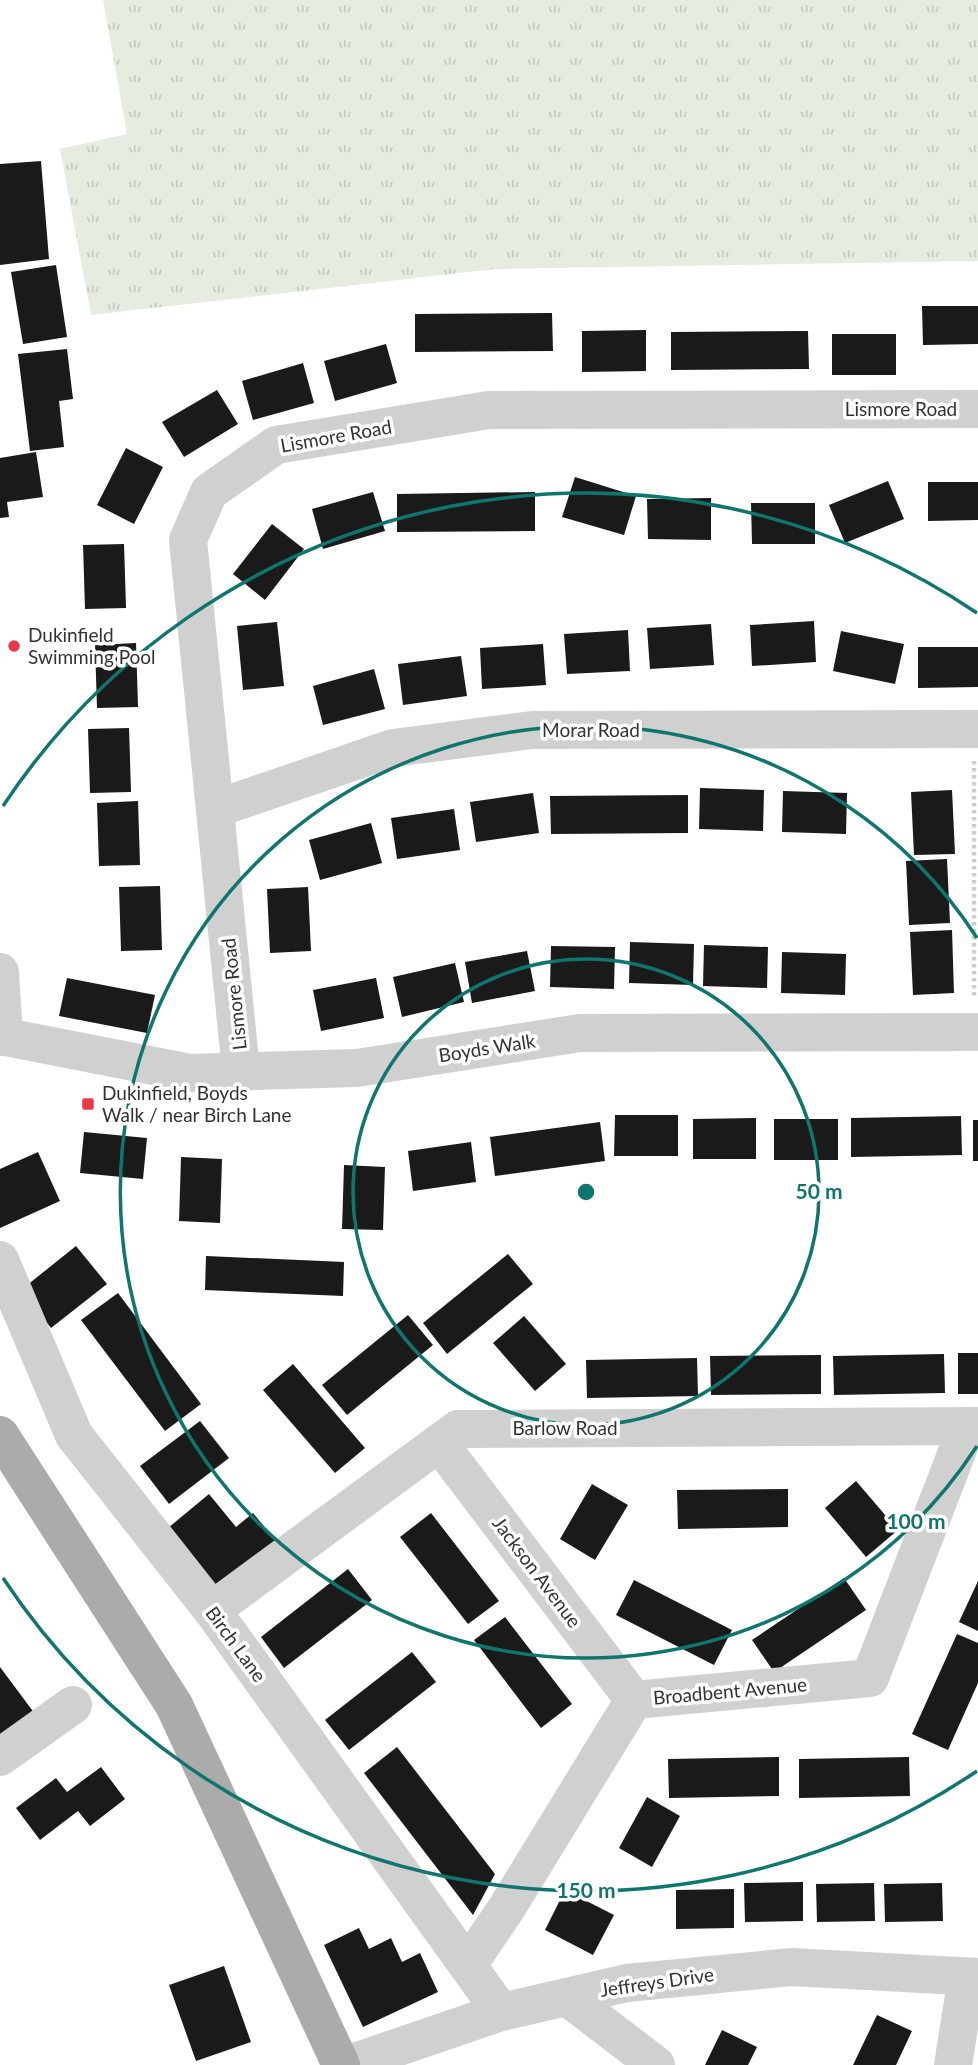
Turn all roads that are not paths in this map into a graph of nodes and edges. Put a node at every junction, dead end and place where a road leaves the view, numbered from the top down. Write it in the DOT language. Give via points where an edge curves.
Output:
graph roads {
  1 [pos="978,409"];
  2 [pos="976,729"];
  3 [pos="215,809"];
  4 [pos="0,972"];
  5 [pos="976,1032"];
  6 [pos="2,1036"];
  7 [pos="242,1071"];
  8 [pos="0,1260"];
  9 [pos="972,1426"];
  10 [pos="0,1435"];
  11 [pos="439,1443"];
  12 [pos="212,1610"];
  13 [pos="634,1700"];
  14 [pos="74,1705"];
  15 [pos="0,1758"];
  16 [pos="468,1965"];
  17 [pos="972,1977"];
  18 [pos="567,1997"];
  19 [pos="501,2012"];
  20 [pos="344,2065"];
  21 [pos="656,2065"];
  22 [pos="953,2065"];
  1 -- 3 [label="street, Lismore Road" via="489,410 276,445 209,492 188,540"];
  2 -- 3 [label="street, Morar Road" via="532,730 393,748"];
  3 -- 7 [label="street, Lismore Road"];
  4 -- 6 [label="street"];
  5 -- 7 [label="street, Boyds Walk" via="580,1033 357,1068"];
  6 -- 7 [label="street, Boyds Walk" via="190,1073"];
  8 -- 12 [label="street, Birch Lane" via="74,1435"];
  9 -- 11 [label="street, Barlow Road" via="458,1429"];
  9 -- 13 [label="street, Broadbent Avenue" via="870,1678"];
  10 -- 20 [label="main road" via="174,1705"];
  11 -- 12 [label="street, Barlow Road"];
  11 -- 13 [label="street, Jackson Avenue"];
  12 -- 16 [label="street, Birch Lane"];
  13 -- 16 [label="street, Broadbent Avenue"];
  14 -- 15 [label="street"];
  16 -- 19 [label="street, Birch Lane"];
  17 -- 18 [label="street, Jeffreys Drive" via="792,1967 627,1983"];
  17 -- 22 [label="street"];
  18 -- 19 [label="street, Jeffreys Drive"];
  18 -- 21 [label="street"];
  19 -- 20 [label="street, Jeffreys Drive"];
}
